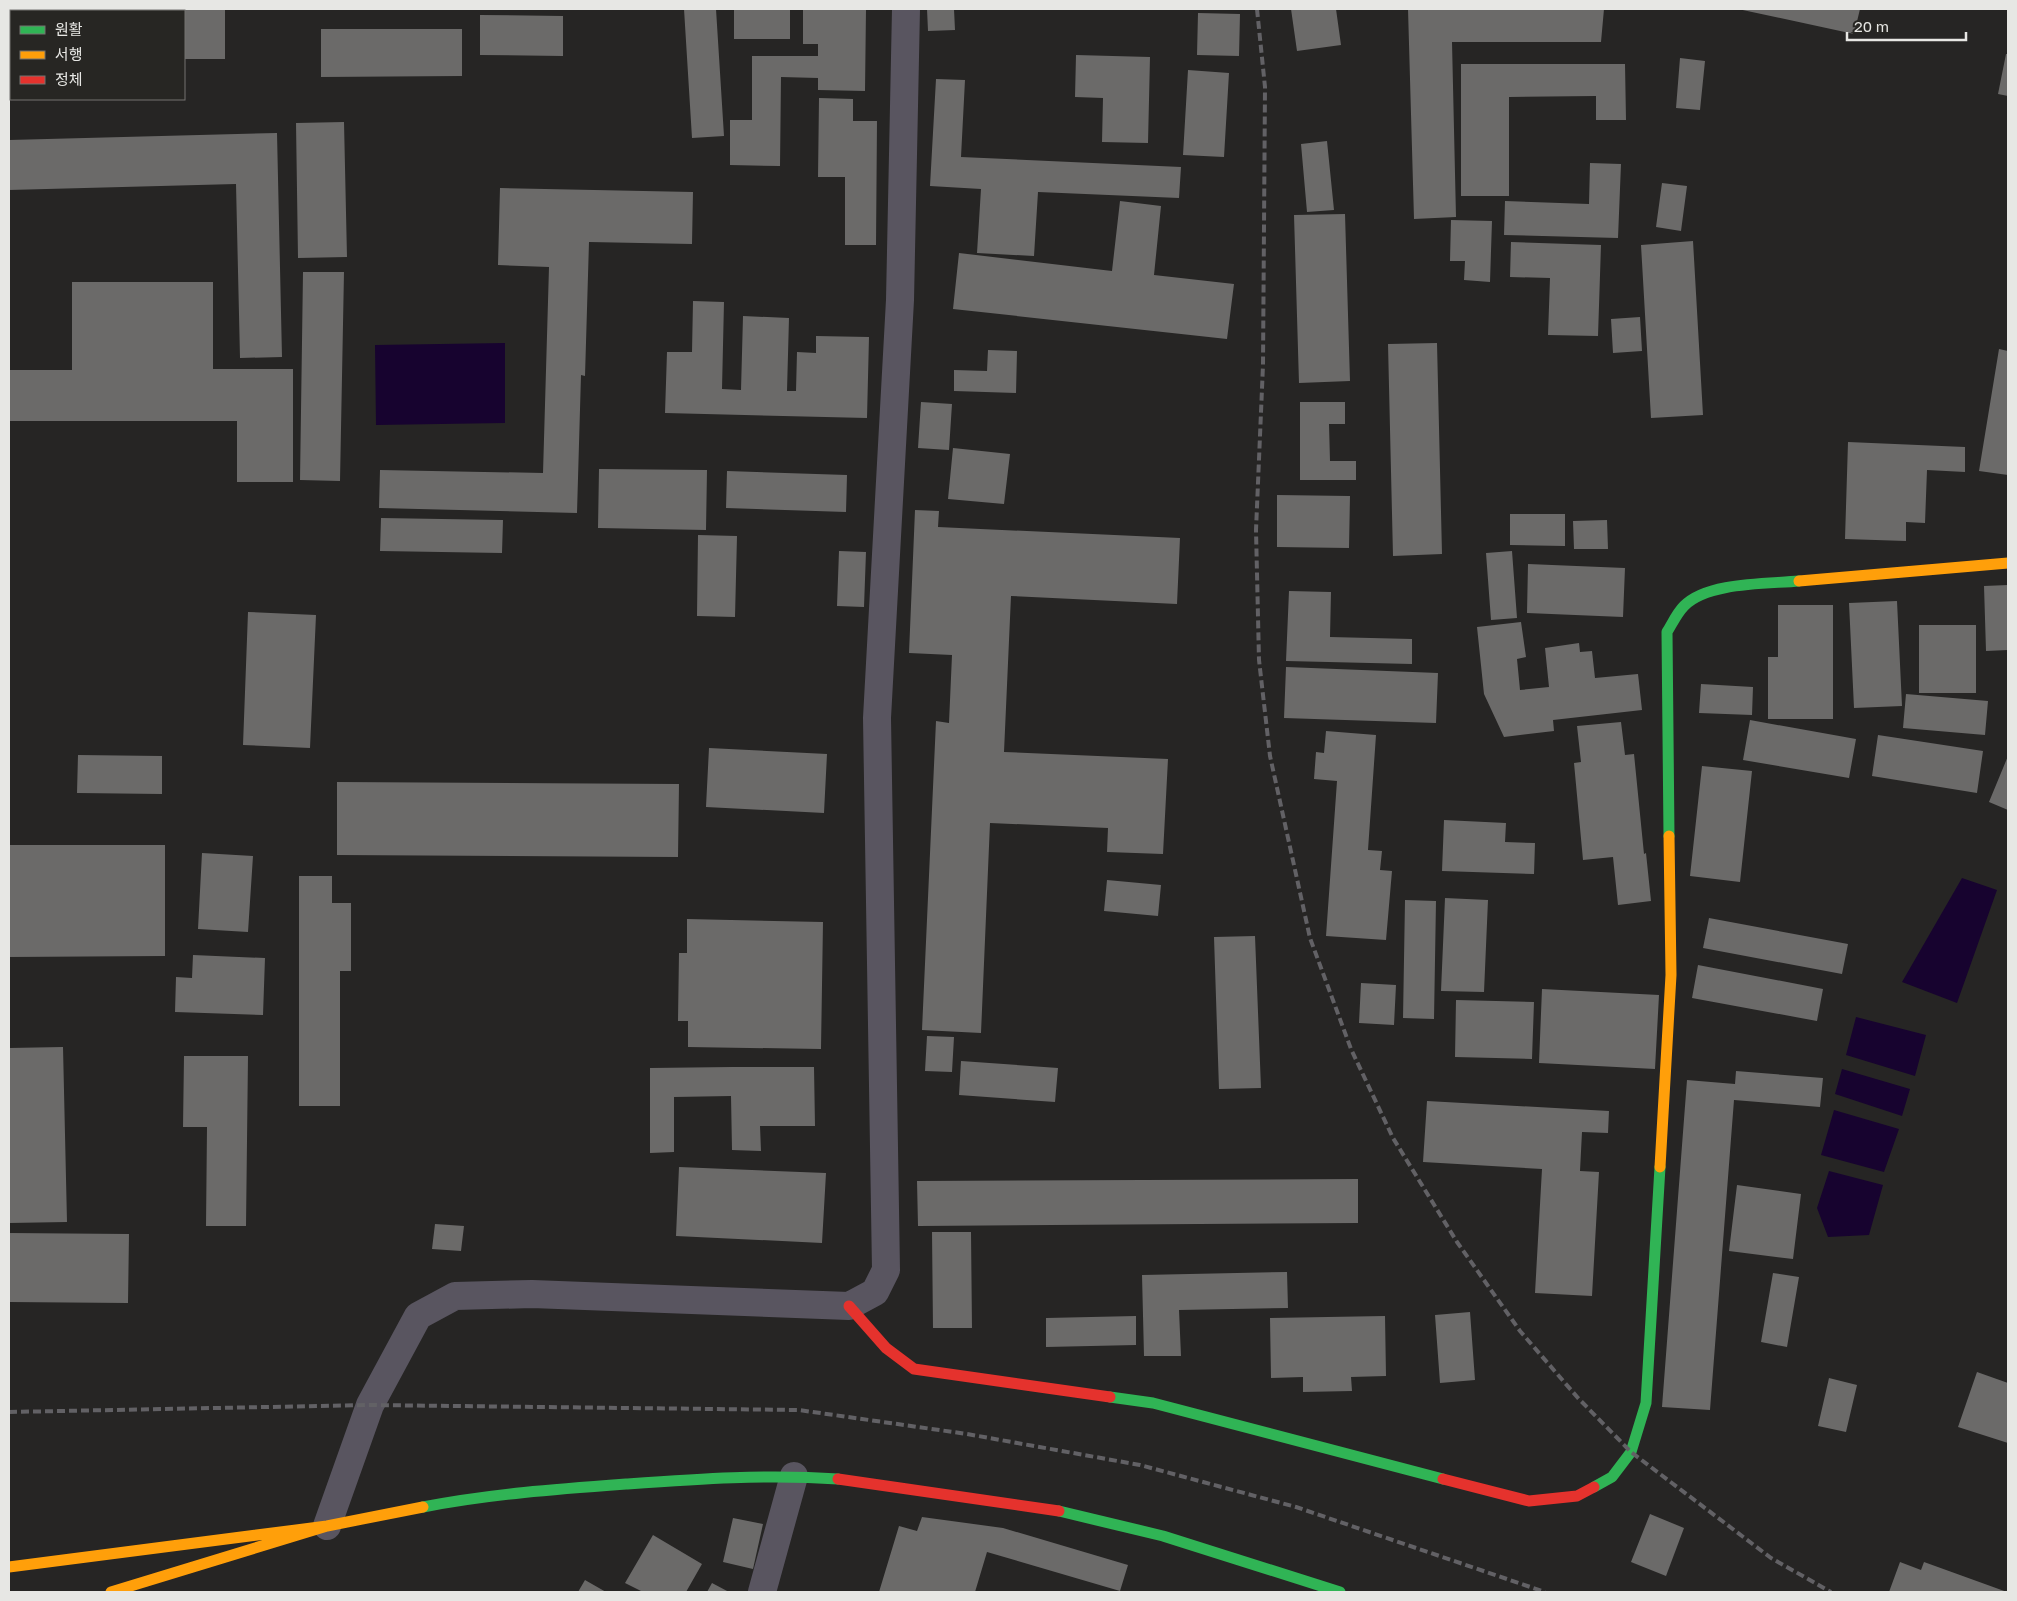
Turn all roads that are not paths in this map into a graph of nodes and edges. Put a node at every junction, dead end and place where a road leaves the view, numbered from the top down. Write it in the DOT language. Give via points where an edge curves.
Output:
graph roads {
  1 [pos="906,9"];
  2 [pos="2008,563"];
  3 [pos="849,1306"];
  4 [pos="794,1476"];
  5 [pos="327,1526"];
  6 [pos="9,1566"];
  7 [pos="111,1592"];
  8 [pos="762,1592"];
  9 [pos="1340,1592"];
  1 -- 3 [label="street" via="900,300 877,718 886,1270 875,1292"];
  2 -- 3 [label="main road" via="1743,586 1704,593 1684,606 1667,632 1671,975 1646,1403 1631,1452 1612,1477 1577,1496 1529,1501 1153,1403 914,1369 886,1348"];
  3 -- 5 [label="street" via="532,1294 455,1296 418,1316 370,1405"];
  4 -- 5 [label="main road" via="696,1478 544,1490 440,1504"];
  4 -- 8 [label="street"];
  4 -- 9 [label="main road" via="849,1480 1044,1508 1163,1536"];
  5 -- 6 [label="main road"];
  5 -- 7 [label="main road"];
}
